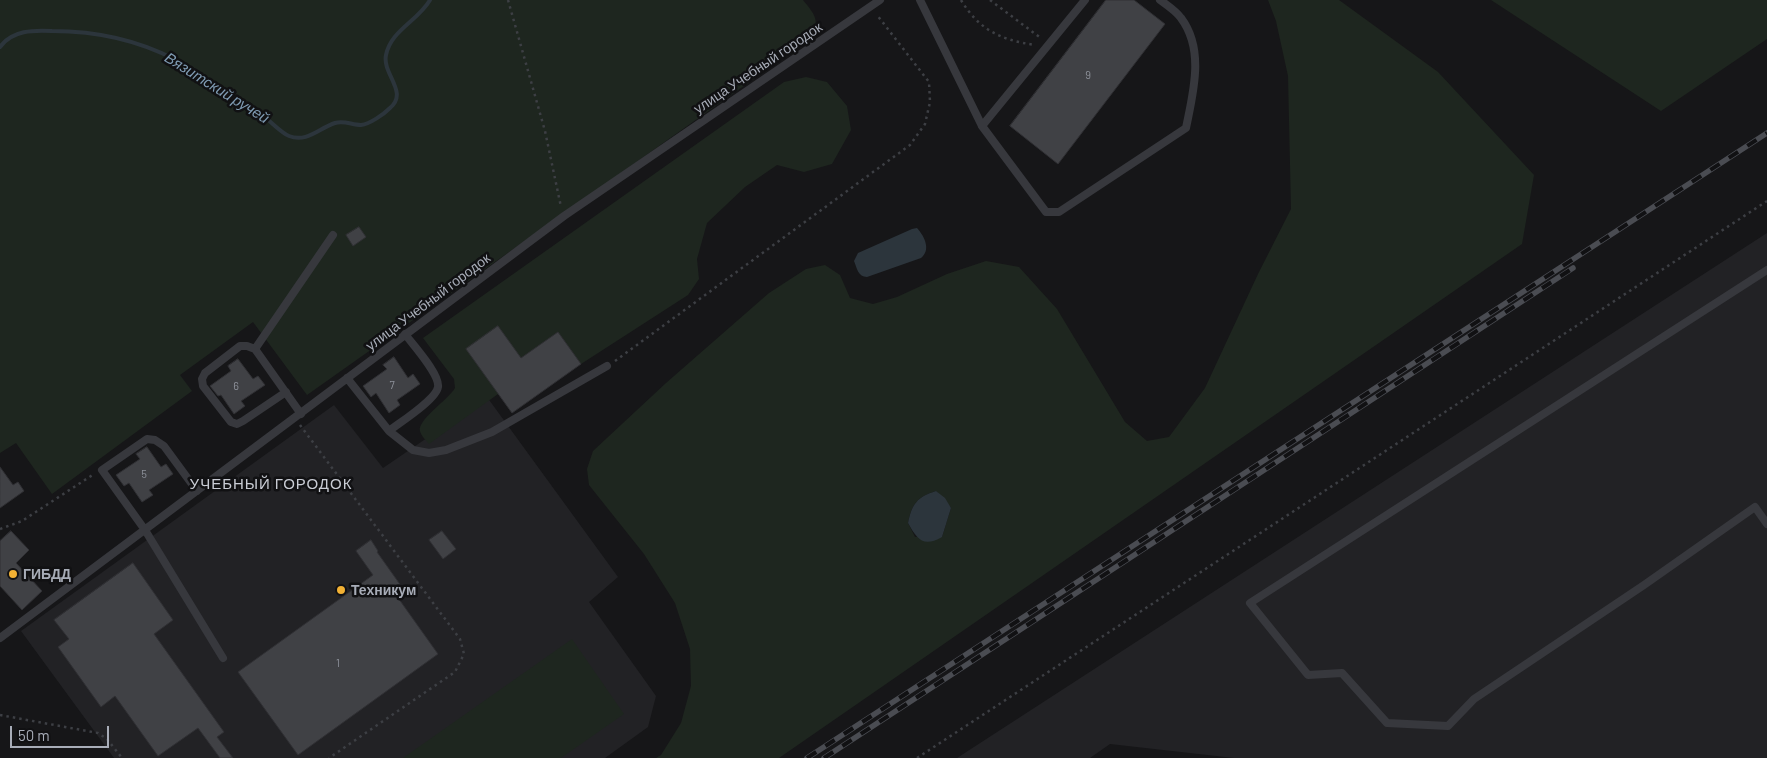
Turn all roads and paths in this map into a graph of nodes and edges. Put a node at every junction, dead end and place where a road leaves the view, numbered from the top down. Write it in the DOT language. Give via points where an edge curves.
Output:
graph roads {
  1 [pos="508,0"];
  2 [pos="880,0"];
  3 [pos="920,0"];
  4 [pos="961,0"];
  5 [pos="990,0"];
  6 [pos="1085,0"];
  7 [pos="1160,0"];
  8 [pos="870,6"];
  9 [pos="1049,44"];
  10 [pos="982,126"];
  11 [pos="1767,201"];
  12 [pos="564,216"];
  13 [pos="333,235"];
  14 [pos="1767,270"];
  15 [pos="405,334"];
  16 [pos="255,349"];
  17 [pos="607,366"];
  18 [pos="347,378"];
  19 [pos="286,392"];
  20 [pos="298,416"];
  21 [pos="389,431"];
  22 [pos="102,470"];
  23 [pos="198,491"];
  24 [pos="1767,524"];
  25 [pos="0,529"];
  26 [pos="145,530"];
  27 [pos="0,638"];
  28 [pos="223,658"];
  29 [pos="0,714"];
  30 [pos="122,758"];
  31 [pos="329,758"];
  32 [pos="918,758"];
  1 -- 12 [label="path" via="545,131"];
  2 -- 8 [label="lane, улица Учебный городок"];
  3 -- 10 [label="lane"];
  4 -- 9 [label="path" via="973,18 1000,37 1019,43"];
  5 -- 9 [label="path"];
  6 -- 9 [label="lane"];
  7 -- 10 [label="lane" via="1181,17 1192,36 1195,81 1186,128 1059,212 1046,212"];
  8 -- 12 [label="lane, улица Учебный городок"];
  8 -- 17 [label="path" via="929,82 930,102 925,124 910,145"];
  9 -- 10 [label="lane"];
  11 -- 32 [label="path"];
  12 -- 15 [label="lane, улица Учебный городок"];
  13 -- 16 [label="lane"];
  14 -- 24 [label="lane" via="1250,603 1308,676 1342,672 1387,723 1448,726 1474,699 1755,507"];
  15 -- 18 [label="lane, улица Учебный городок"];
  15 -- 21 [label="lane" via="437,377 438,388 433,397"];
  16 -- 19 [label="lane"];
  16 -- 19 [label="lane" via="240,346 205,373 203,386 231,422 237,424"];
  17 -- 21 [label="lane" via="492,432 446,450 429,453 413,450"];
  18 -- 20 [label="lane, улица Учебный городок"];
  18 -- 21 [label="lane"];
  19 -- 20 [label="lane"];
  20 -- 23 [label="lane, улица Учебный городок"];
  20 -- 31 [label="path" via="460,639 464,654 455,672"];
  22 -- 23 [label="lane" via="147,439 155,440 164,446"];
  22 -- 25 [label="path" via="22,521"];
  22 -- 26 [label="lane"];
  23 -- 26 [label="lane, улица Учебный городок"];
  26 -- 27 [label="lane, улица Учебный городок"];
  26 -- 28 [label="lane"];
  29 -- 30 [label="path" via="98,733"];
}
